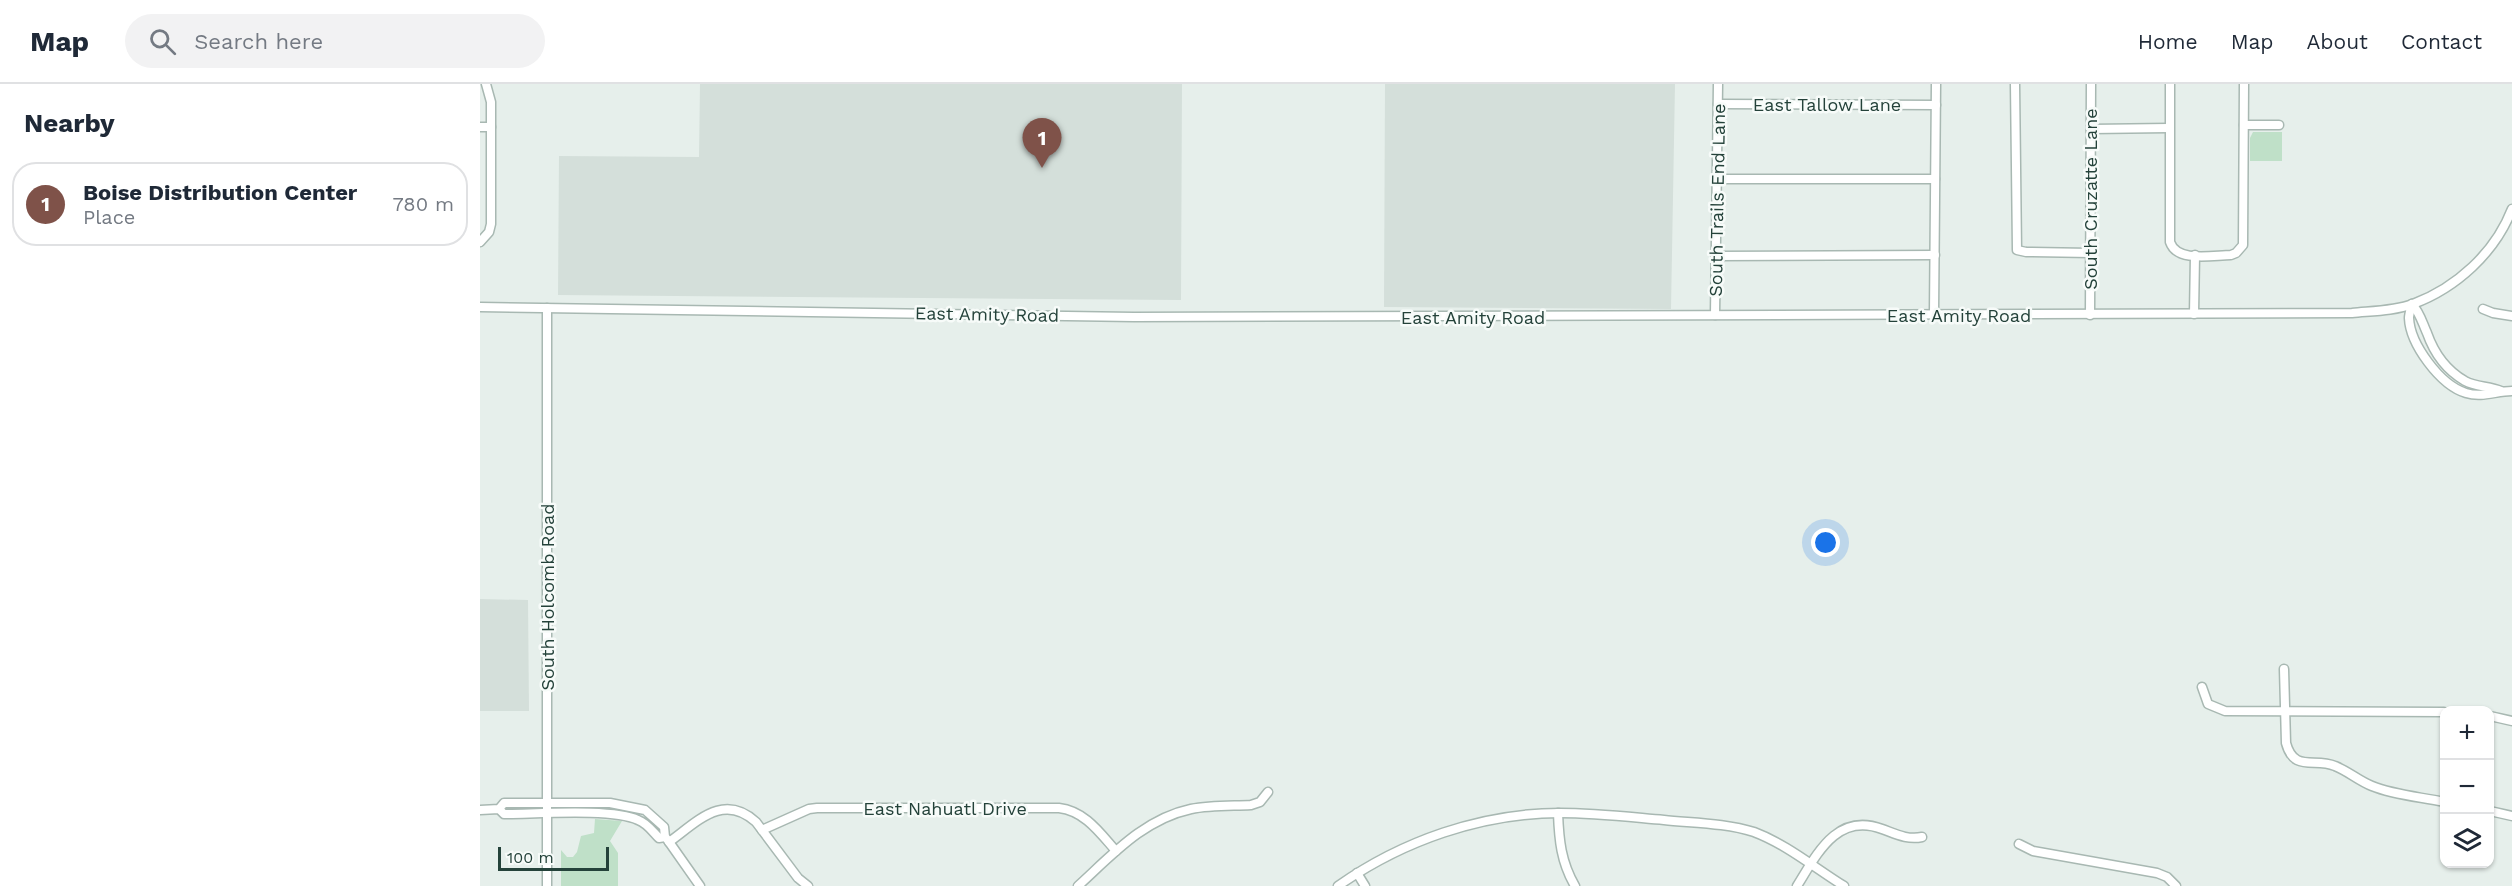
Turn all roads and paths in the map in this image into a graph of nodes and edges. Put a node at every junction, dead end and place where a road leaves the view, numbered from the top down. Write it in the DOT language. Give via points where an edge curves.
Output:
graph roads {
  1 [pos="486,84"];
  2 [pos="1718,84"];
  3 [pos="1936,84"];
  4 [pos="2015,84"];
  5 [pos="2091,84"];
  6 [pos="2169,84"];
  7 [pos="2244,84"];
  8 [pos="1718,104"];
  9 [pos="1936,105"];
  10 [pos="2244,125"];
  11 [pos="2279,125"];
  12 [pos="480,127"];
  13 [pos="491,127"];
  14 [pos="2169,128"];
  15 [pos="2091,129"];
  16 [pos="1717,179"];
  17 [pos="1935,180"];
  18 [pos="2512,209"];
  19 [pos="480,242"];
  20 [pos="2091,253"];
  21 [pos="1716,255"];
  22 [pos="1935,255"];
  23 [pos="2195,255"];
  24 [pos="2412,304"];
  25 [pos="480,307"];
  26 [pos="547,308"];
  27 [pos="2483,309"];
  28 [pos="1934,314"];
  29 [pos="2194,314"];
  30 [pos="1715,315"];
  31 [pos="2090,315"];
  32 [pos="2512,316"];
  33 [pos="2512,392"];
  34 [pos="2284,669"];
  35 [pos="2202,687"];
  36 [pos="2285,712"];
  37 [pos="2440,712"];
  38 [pos="2494,717"];
  39 [pos="2512,721"];
  40 [pos="1268,792"];
  41 [pos="2440,801"];
  42 [pos="547,802"];
  43 [pos="499,808"];
  44 [pos="480,810"];
  45 [pos="1558,813"];
  46 [pos="2494,813"];
  47 [pos="547,814"];
  48 [pos="2512,816"];
  49 [pos="762,830"];
  50 [pos="1922,837"];
  51 [pos="667,840"];
  52 [pos="2019,844"];
  53 [pos="1116,851"];
  54 [pos="1810,865"];
  55 [pos="1357,873"];
  56 [pos="2176,885"];
  57 [pos="547,886"];
  58 [pos="700,886"];
  59 [pos="808,886"];
  60 [pos="1078,886"];
  61 [pos="1338,886"];
  62 [pos="1365,886"];
  63 [pos="1575,886"];
  64 [pos="1797,886"];
  65 [pos="1844,886"];
  1 -- 13 [label="street"];
  2 -- 8 [label="street, South Trails End Lane"];
  3 -- 9 [label="street"];
  4 -- 20 [label="street" via="2017,250"];
  5 -- 15 [label="street, South Cruzatte Lane"];
  6 -- 14 [label="street"];
  7 -- 10 [label="street"];
  8 -- 9 [label="street, East Tallow Lane"];
  8 -- 16 [label="street, South Trails End Lane"];
  9 -- 17 [label="street"];
  10 -- 11 [label="street"];
  10 -- 23 [label="street" via="2241,249 2231,255"];
  12 -- 13 [label="street"];
  13 -- 19 [label="street" via="491,224"];
  14 -- 15 [label="street"];
  14 -- 23 [label="street" via="2170,242 2173,250"];
  15 -- 20 [label="street, South Cruzatte Lane"];
  16 -- 17 [label="street"];
  16 -- 21 [label="street, South Trails End Lane"];
  17 -- 22 [label="street"];
  18 -- 24 [label="street, East Amity Road" via="2491,247 2459,278"];
  20 -- 31 [label="street, South Cruzatte Lane"];
  21 -- 22 [label="street"];
  21 -- 30 [label="street, South Trails End Lane"];
  22 -- 28 [label="street"];
  23 -- 29 [label="street"];
  24 -- 29 [label="street, East Amity Road" via="2352,313"];
  24 -- 33 [label="street" via="2409,318 2416,341 2438,375 2465,393 2489,396"];
  25 -- 26 [label="street, East Amity Road"];
  26 -- 30 [label="street, East Amity Road" via="1134,317"];
  26 -- 42 [label="street, South Holcomb Road"];
  27 -- 32 [label="street"];
  28 -- 30 [label="street, East Amity Road"];
  28 -- 31 [label="street, East Amity Road"];
  29 -- 31 [label="street, East Amity Road"];
  34 -- 36 [label="street"];
  35 -- 36 [label="street" via="2208,704 2216,709"];
  36 -- 37 [label="street"];
  36 -- 41 [label="street" via="2286,742 2295,759 2334,765 2381,789"];
  38 -- 39 [label="street"];
  40 -- 53 [label="street" via="1251,806 1199,808 1171,815 1145,828"];
  42 -- 43 [label="street" via="504,803"];
  42 -- 47 [label="street, South Holcomb Road"];
  42 -- 51 [label="street" via="634,806 645,810 664,827"];
  43 -- 44 [label="street"];
  43 -- 47 [label="street" via="504,814"];
  45 -- 54 [label="street" via="1732,827 1775,842"];
  45 -- 55 [label="street" via="1466,825 1418,842"];
  45 -- 63 [label="street" via="1560,851"];
  46 -- 48 [label="street"];
  47 -- 51 [label="street" via="630,817"];
  47 -- 57 [label="street, South Holcomb Road"];
  49 -- 51 [label="street" via="750,816 725,808 709,813"];
  49 -- 53 [label="street, East Nahuatl Drive" via="817,808 1059,808 1084,816"];
  49 -- 59 [label="street"];
  50 -- 54 [label="street" via="1910,840 1870,825 1853,825 1833,835"];
  51 -- 58 [label="street"];
  52 -- 56 [label="street" via="2033,851 2157,873"];
  53 -- 60 [label="street"];
  54 -- 64 [label="street"];
  54 -- 65 [label="street"];
  55 -- 61 [label="street"];
  55 -- 62 [label="street"];
}
